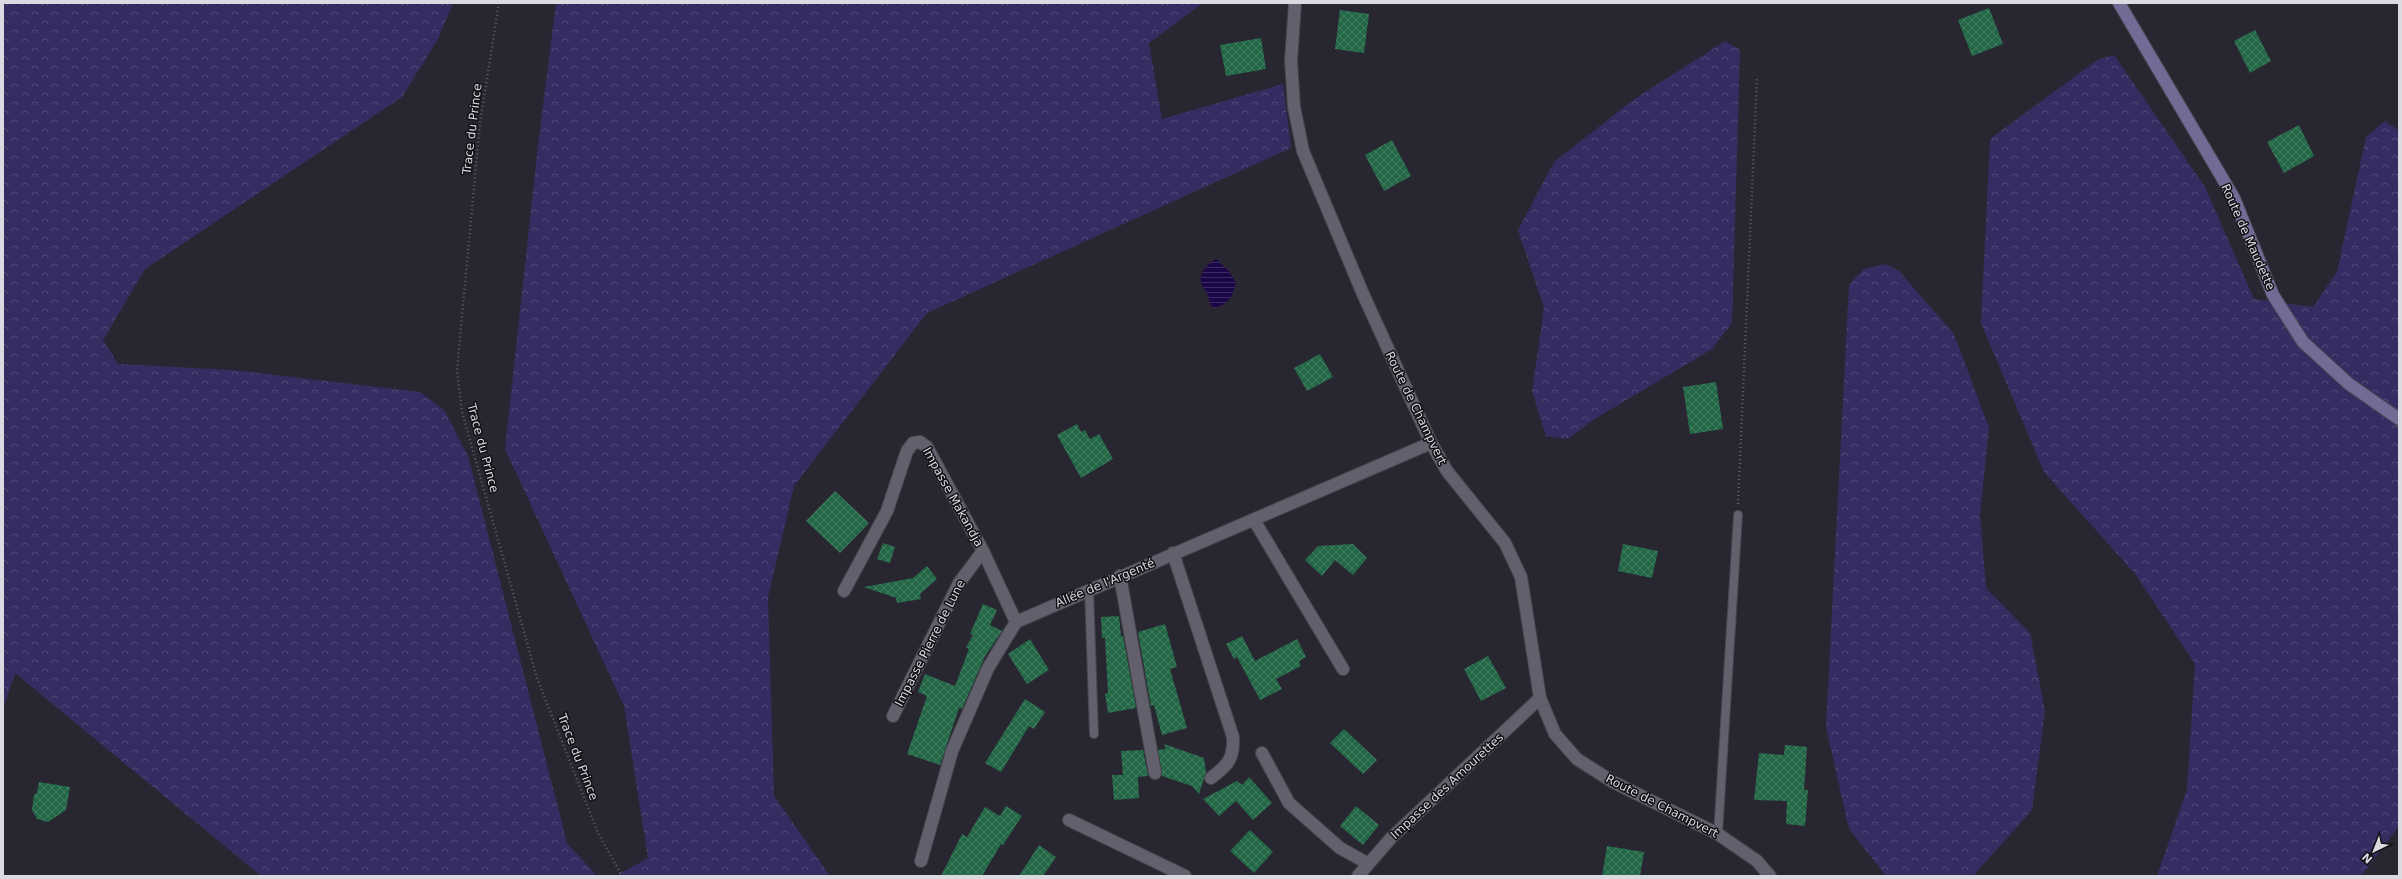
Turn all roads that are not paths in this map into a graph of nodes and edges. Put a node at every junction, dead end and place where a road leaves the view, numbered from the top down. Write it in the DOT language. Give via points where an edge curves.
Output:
graph roads {
  1 [pos="1295,3"];
  2 [pos="2120,3"];
  3 [pos="2399,420"];
  4 [pos="1431,443"];
  5 [pos="1738,515"];
  6 [pos="1254,520"];
  7 [pos="983,551"];
  8 [pos="1173,553"];
  9 [pos="1120,576"];
  10 [pos="1089,590"];
  11 [pos="844,591"];
  12 [pos="1016,622"];
  13 [pos="1344,669"];
  14 [pos="1540,698"];
  15 [pos="893,716"];
  16 [pos="1094,734"];
  17 [pos="1262,753"];
  18 [pos="1155,773"];
  19 [pos="1211,778"];
  20 [pos="1069,820"];
  21 [pos="1718,834"];
  22 [pos="921,861"];
  23 [pos="1367,863"];
  24 [pos="1185,876"];
  25 [pos="1358,876"];
  26 [pos="1770,876"];
  1 -- 4 [label="street, Route de Champvert" via="1291,61 1294,107 1303,151 1363,294"];
  2 -- 3 [label="street, Route de Maudette" via="2234,198 2273,295 2303,342 2349,384"];
  4 -- 6 [label="street, Allée de l'Argenté"];
  4 -- 14 [label="street, Route de Champvert" via="1447,471 1505,543 1522,577"];
  5 -- 21 [label="lane"];
  6 -- 8 [label="street, Allée de l'Argenté"];
  6 -- 13 [label="street"];
  7 -- 11 [label="street, Impasse Makandja" via="928,447 920,442 913,443 907,451 888,511"];
  7 -- 12 [label="street, Impasse Makandja"];
  7 -- 15 [label="street, Impasse Pierre de Lune" via="959,582"];
  8 -- 9 [label="street, Allée de l'Argenté"];
  8 -- 19 [label="street" via="1233,737 1234,752 1226,767"];
  9 -- 10 [label="street, Allée de l'Argenté"];
  9 -- 18 [label="street"];
  10 -- 12 [label="street, Allée de l'Argenté"];
  10 -- 16 [label="lane"];
  12 -- 22 [label="street" via="988,668 952,752"];
  14 -- 21 [label="street, Route de Champvert" via="1555,734 1578,759 1613,782"];
  14 -- 23 [label="street, Impasse des Amourettes"];
  17 -- 23 [label="street" via="1289,803 1340,848"];
  20 -- 24 [label="street"];
  21 -- 26 [label="street, Route de Champvert" via="1757,861"];
  23 -- 25 [label="street, Impasse des Amourettes"];
}
